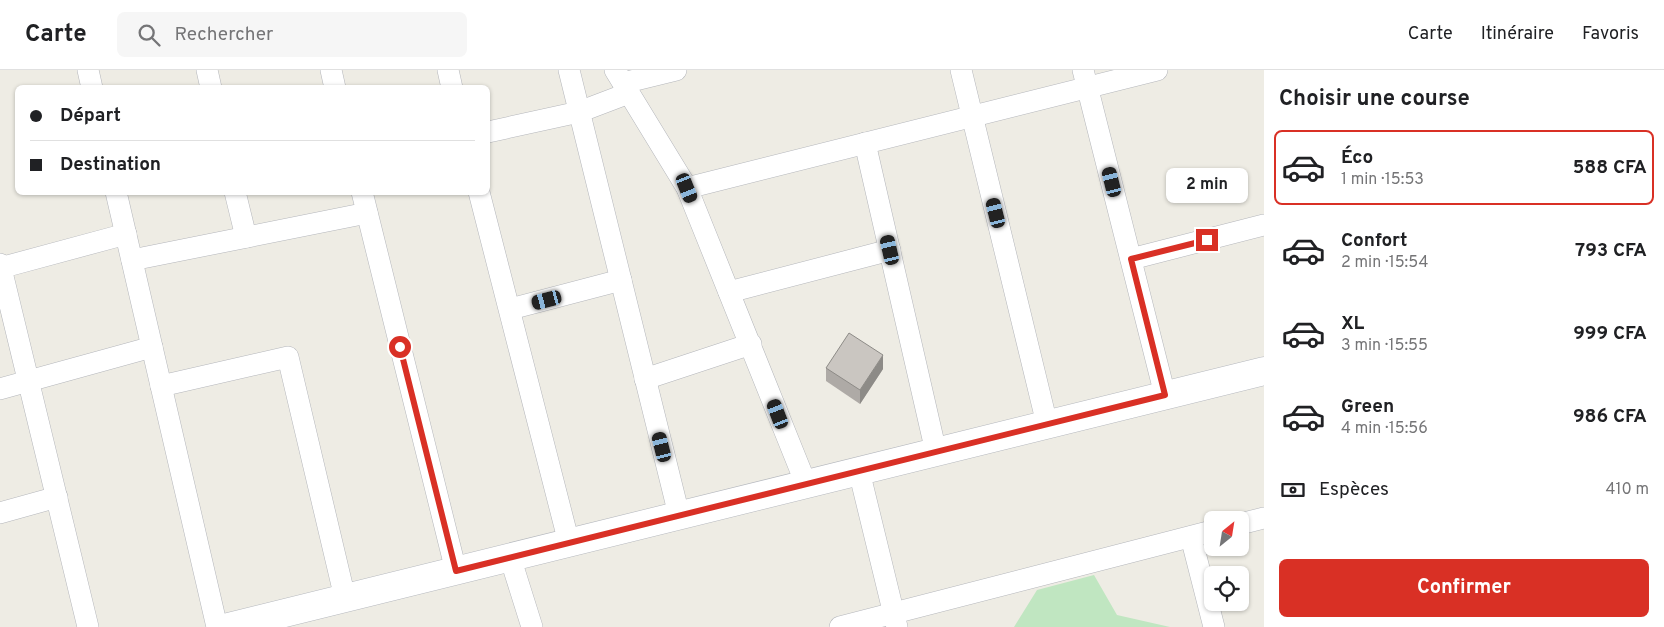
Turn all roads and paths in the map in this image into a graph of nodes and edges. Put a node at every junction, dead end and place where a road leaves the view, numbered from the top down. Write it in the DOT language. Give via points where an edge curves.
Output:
graph roads {
  1 [pos="88,70"];
  2 [pos="207,70"];
  3 [pos="331,70"];
  4 [pos="448,70"];
  5 [pos="569,70"];
  6 [pos="676,70"];
  7 [pos="961,70"];
  8 [pos="1157,70"];
  9 [pos="1085,79"];
  10 [pos="622,82"];
  11 [pos="91,85"];
  12 [pos="210,85"];
  13 [pos="334,85"];
  14 [pos="451,85"];
  15 [pos="579,112"];
  16 [pos="972,116"];
  17 [pos="490,132"];
  18 [pos="865,143"];
  19 [pos="687,188"];
  20 [pos="117,195"];
  21 [pos="237,195"];
  22 [pos="481,195"];
  23 [pos="364,203"];
  24 [pos="1264,225"];
  25 [pos="126,234"];
  26 [pos="246,237"];
  27 [pos="890,250"];
  28 [pos="1131,259"];
  29 [pos="132,260"];
  30 [pos="0,266"];
  31 [pos="621,280"];
  32 [pos="729,292"];
  33 [pos="510,309"];
  34 [pos="751,344"];
  35 [pos="152,347"];
  36 [pos="1263,377"];
  37 [pos="645,379"];
  38 [pos="29,381"];
  39 [pos="161,386"];
  40 [pos="0,389"];
  41 [pos="1165,395"];
  42 [pos="1047,424"];
  43 [pos="936,452"];
  44 [pos="858,471"];
  45 [pos="806,484"];
  46 [pos="57,497"];
  47 [pos="0,512"];
  48 [pos="679,516"];
  49 [pos="1264,518"];
  50 [pos="1249,522"];
  51 [pos="1204,533"];
  52 [pos="1191,537"];
  53 [pos="569,543"];
  54 [pos="510,557"];
  55 [pos="456,571"];
  56 [pos="345,598"];
  57 [pos="895,620"];
  58 [pos="88,627"];
  59 [pos="217,627"];
  60 [pos="228,627"];
  61 [pos="532,627"];
  62 [pos="840,627"];
  63 [pos="1214,627"];
  1 -- 11 [label="street"];
  2 -- 12 [label="street"];
  3 -- 13 [label="street"];
  4 -- 14 [label="street"];
  5 -- 15 [label="street"];
  6 -- 10 [label="street"];
  7 -- 16 [label="street"];
  8 -- 9 [label="street"];
  9 -- 16 [label="street"];
  9 -- 28 [label="street"];
  10 -- 15 [label="street"];
  10 -- 19 [label="street"];
  15 -- 17 [label="street"];
  15 -- 31 [label="street"];
  16 -- 18 [label="street"];
  16 -- 42 [label="street"];
  18 -- 19 [label="street"];
  18 -- 27 [label="street"];
  19 -- 32 [label="street"];
  20 -- 25 [label="street"];
  21 -- 26 [label="street"];
  22 -- 33 [label="street"];
  23 -- 26 [label="street"];
  23 -- 55 [label="street"];
  24 -- 28 [label="street"];
  25 -- 29 [label="street"];
  25 -- 30 [label="street"];
  26 -- 29 [label="street"];
  27 -- 32 [label="street"];
  27 -- 43 [label="street"];
  28 -- 41 [label="street"];
  29 -- 35 [label="street"];
  30 -- 38 [label="street"];
  31 -- 33 [label="street"];
  31 -- 37 [label="street"];
  32 -- 34 [label="street"];
  33 -- 53 [label="street"];
  34 -- 37 [label="street"];
  34 -- 45 [label="street"];
  35 -- 38 [label="street"];
  35 -- 39 [label="street"];
  36 -- 41 [label="street"];
  37 -- 48 [label="street"];
  38 -- 40 [label="street"];
  38 -- 46 [label="street"];
  39 -- 56 [label="street" via="288,357"];
  39 -- 59 [label="street"];
  41 -- 42 [label="street"];
  42 -- 43 [label="street"];
  43 -- 44 [label="street"];
  44 -- 45 [label="street"];
  44 -- 57 [label="street"];
  45 -- 48 [label="street"];
  46 -- 47 [label="street"];
  46 -- 58 [label="street"];
  48 -- 53 [label="street"];
  49 -- 50 [label="street"];
  51 -- 52 [label="street"];
  52 -- 57 [label="street"];
  52 -- 63 [label="street"];
  53 -- 54 [label="street"];
  54 -- 55 [label="street"];
  54 -- 61 [label="street"];
  55 -- 56 [label="street"];
  56 -- 60 [label="street"];
  57 -- 62 [label="street"];
}
